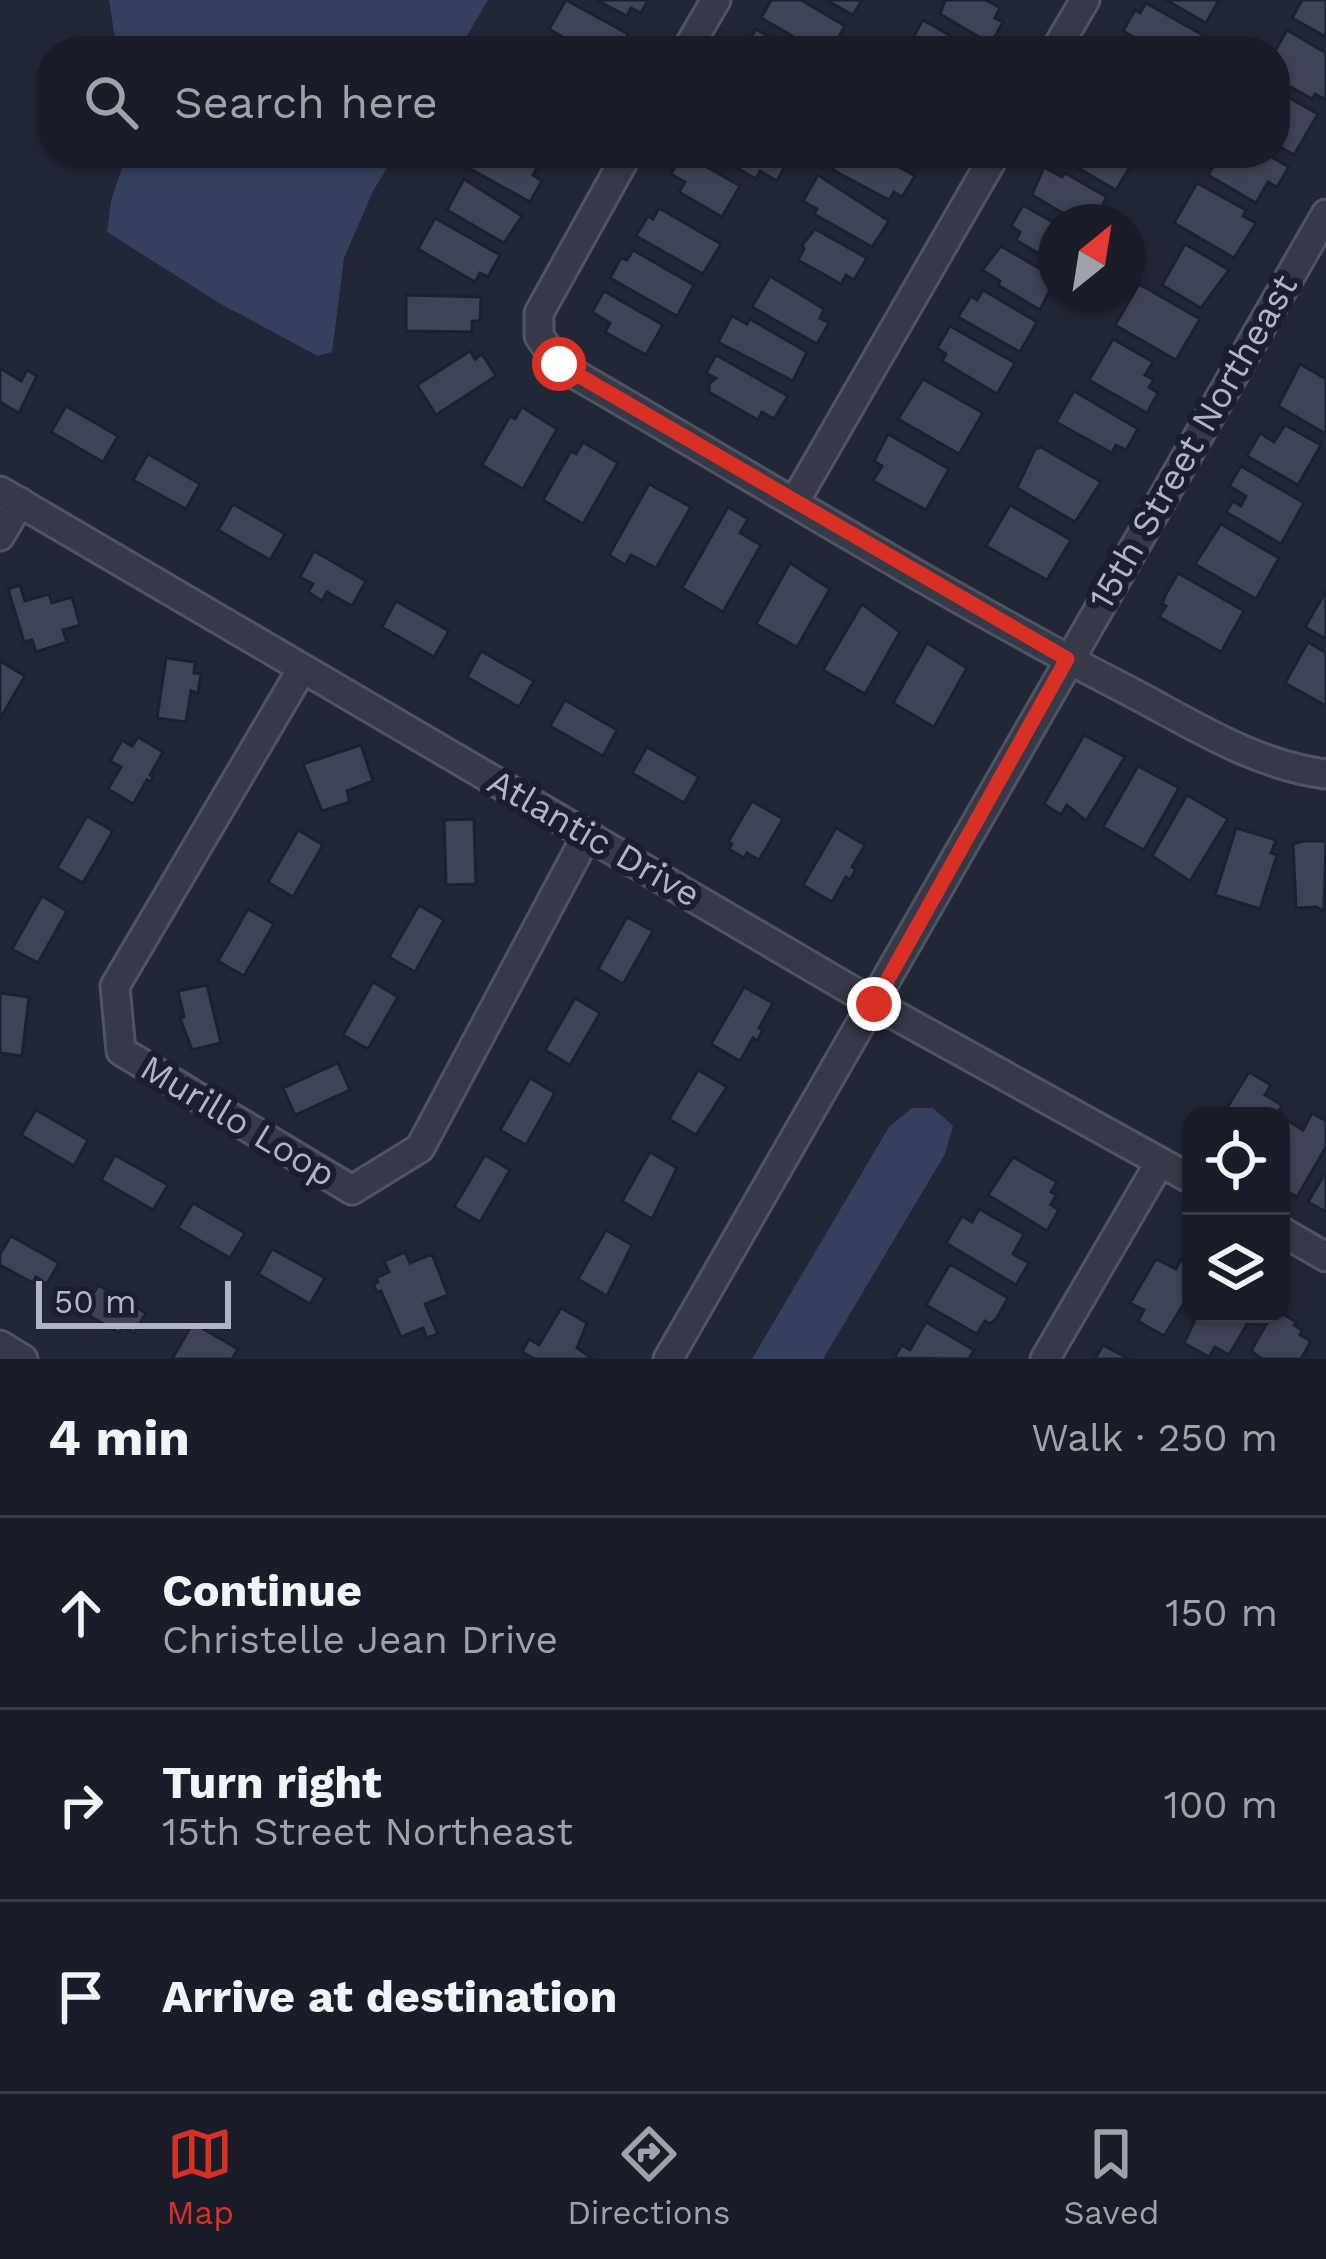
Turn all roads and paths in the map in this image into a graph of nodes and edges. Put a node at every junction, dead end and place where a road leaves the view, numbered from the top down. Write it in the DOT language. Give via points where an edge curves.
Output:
graph roads {
  1 [pos="716,0"];
  2 [pos="1085,0"];
  3 [pos="695,36"];
  4 [pos="1064,36"];
  5 [pos="619,168"];
  6 [pos="987,168"];
  7 [pos="1326,214"];
  8 [pos="10,496"];
  9 [pos="795,501"];
  10 [pos="0,536"];
  11 [pos="1067,659"];
  12 [pos="302,670"];
  13 [pos="1326,773"];
  14 [pos="588,833"];
  15 [pos="874,1004"];
  16 [pos="1160,1162"];
  17 [pos="1182,1175"];
  18 [pos="1290,1236"];
  19 [pos="1326,1257"];
  20 [pos="0,1345"];
  21 [pos="23,1359"];
  22 [pos="668,1359"];
  23 [pos="1045,1359"];
  1 -- 3 [label="street"];
  2 -- 4 [label="street"];
  5 -- 9 [label="street" via="551,286 538,336 559,364"];
  6 -- 9 [label="street"];
  7 -- 11 [label="street, 15th Street Northeast"];
  8 -- 10 [label="street"];
  8 -- 12 [label="street, Atlantic Drive"];
  9 -- 11 [label="street"];
  11 -- 13 [label="street" via="1254,756"];
  11 -- 15 [label="street, 15th Street Northeast"];
  12 -- 14 [label="street, Atlantic Drive"];
  12 -- 14 [label="street, Murillo Loop" via="115,986 121,1051 352,1190 420,1148"];
  14 -- 15 [label="street, Atlantic Drive"];
  15 -- 16 [label="street, Atlantic Drive"];
  15 -- 22 [label="street, 15th Street Northeast"];
  16 -- 17 [label="street, Atlantic Drive"];
  16 -- 23 [label="street"];
  18 -- 19 [label="street"];
  20 -- 21 [label="street"];
}
